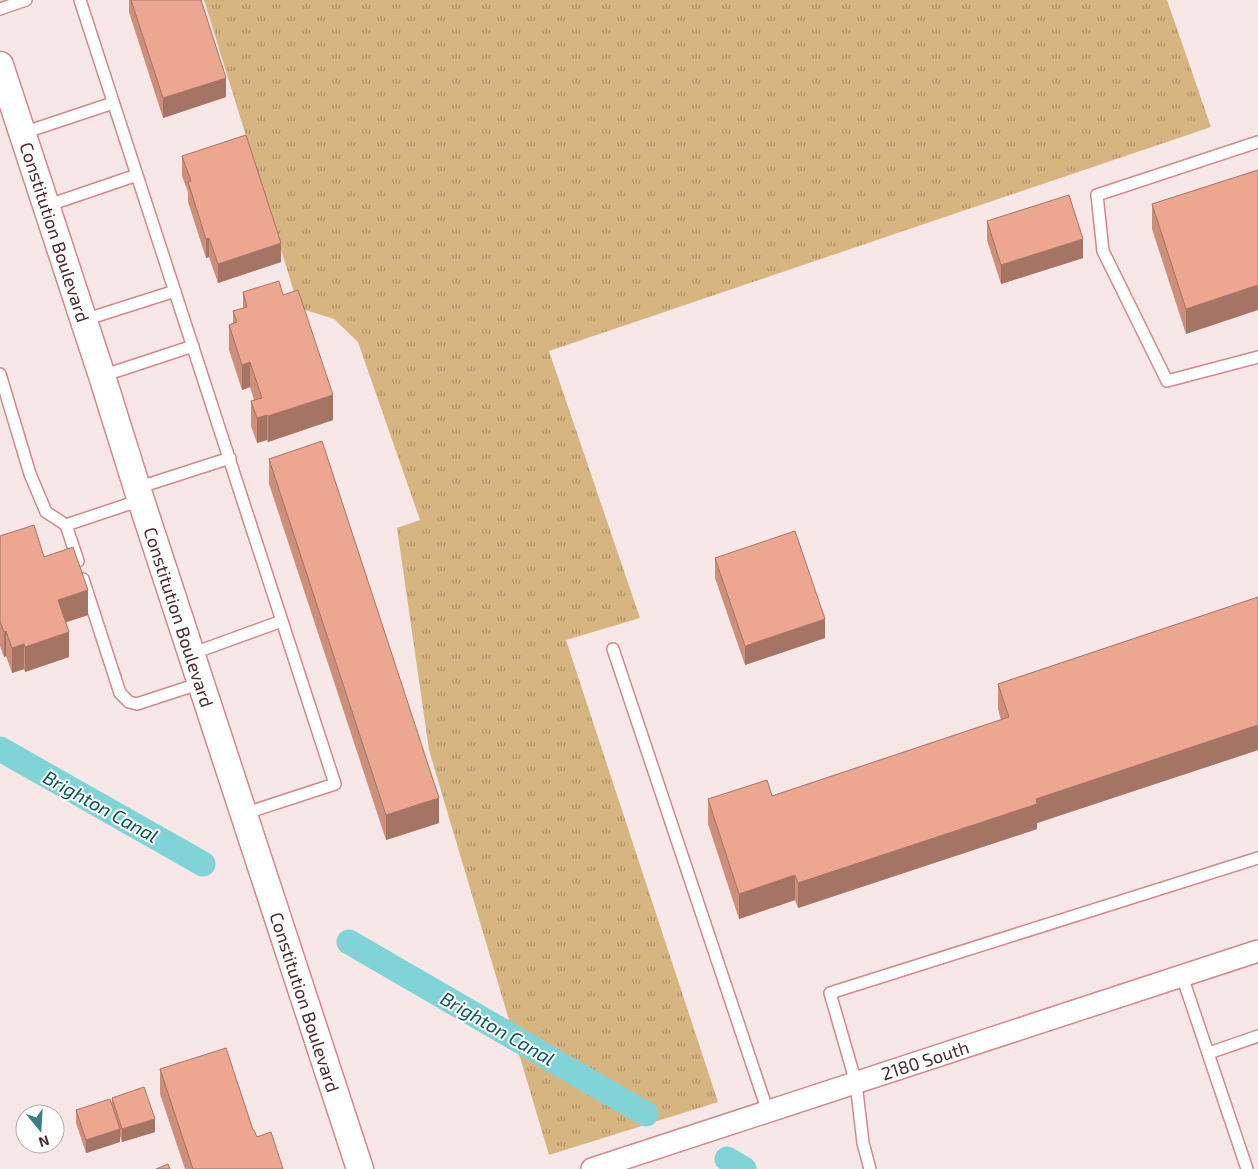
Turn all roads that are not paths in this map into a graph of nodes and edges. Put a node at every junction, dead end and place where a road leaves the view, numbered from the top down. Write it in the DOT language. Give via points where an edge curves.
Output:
graph roads {
  1 [pos="26,0"];
  2 [pos="80,0"];
  3 [pos="0,9"];
  4 [pos="0,65"];
  5 [pos="113,103"];
  6 [pos="22,133"];
  7 [pos="1258,142"];
  8 [pos="137,175"];
  9 [pos="46,206"];
  10 [pos="174,291"];
  11 [pos="84,320"];
  12 [pos="192,346"];
  13 [pos="1258,357"];
  14 [pos="0,374"];
  15 [pos="102,376"];
  16 [pos="230,458"];
  17 [pos="139,494"];
  18 [pos="66,524"];
  19 [pos="282,621"];
  20 [pos="613,649"];
  21 [pos="191,654"];
  22 [pos="201,683"];
  23 [pos="243,814"];
  24 [pos="1258,858"];
  25 [pos="1258,951"];
  26 [pos="1182,976"];
  27 [pos="1258,1036"];
  28 [pos="1209,1053"];
  29 [pos="856,1083"];
  30 [pos="768,1112"];
  31 [pos="360,1169"];
  32 [pos="592,1169"];
  33 [pos="870,1169"];
  34 [pos="1247,1169"];
  1 -- 3 [label="lane"];
  2 -- 5 [label="lane"];
  4 -- 6 [label="street, Constitution Boulevard"];
  5 -- 6 [label="lane"];
  5 -- 8 [label="lane"];
  6 -- 9 [label="street, Constitution Boulevard"];
  7 -- 13 [label="lane" via="1097,195 1103,251 1167,381"];
  8 -- 9 [label="lane"];
  8 -- 10 [label="lane"];
  9 -- 11 [label="street, Constitution Boulevard"];
  10 -- 11 [label="lane"];
  10 -- 12 [label="lane"];
  11 -- 15 [label="street, Constitution Boulevard"];
  12 -- 15 [label="lane"];
  12 -- 16 [label="lane"];
  14 -- 18 [label="lane" via="30,474 46,512"];
  15 -- 17 [label="street, Constitution Boulevard"];
  16 -- 17 [label="lane"];
  16 -- 19 [label="lane"];
  17 -- 18 [label="lane"];
  17 -- 21 [label="street, Constitution Boulevard"];
  18 -- 22 [label="lane" via="120,693 129,702 137,704"];
  19 -- 21 [label="lane"];
  19 -- 23 [label="lane" via="336,784"];
  20 -- 30 [label="lane"];
  21 -- 22 [label="street, Constitution Boulevard"];
  22 -- 23 [label="street, Constitution Boulevard"];
  23 -- 31 [label="street, Constitution Boulevard"];
  24 -- 29 [label="lane" via="830,993"];
  25 -- 26 [label="street, 2180 South"];
  26 -- 28 [label="lane"];
  26 -- 29 [label="street, 2180 South"];
  27 -- 28 [label="lane"];
  28 -- 34 [label="lane"];
  29 -- 30 [label="street, 2180 South"];
  29 -- 33 [label="lane" via="863,1143"];
  30 -- 32 [label="street, 2180 South"];
}
